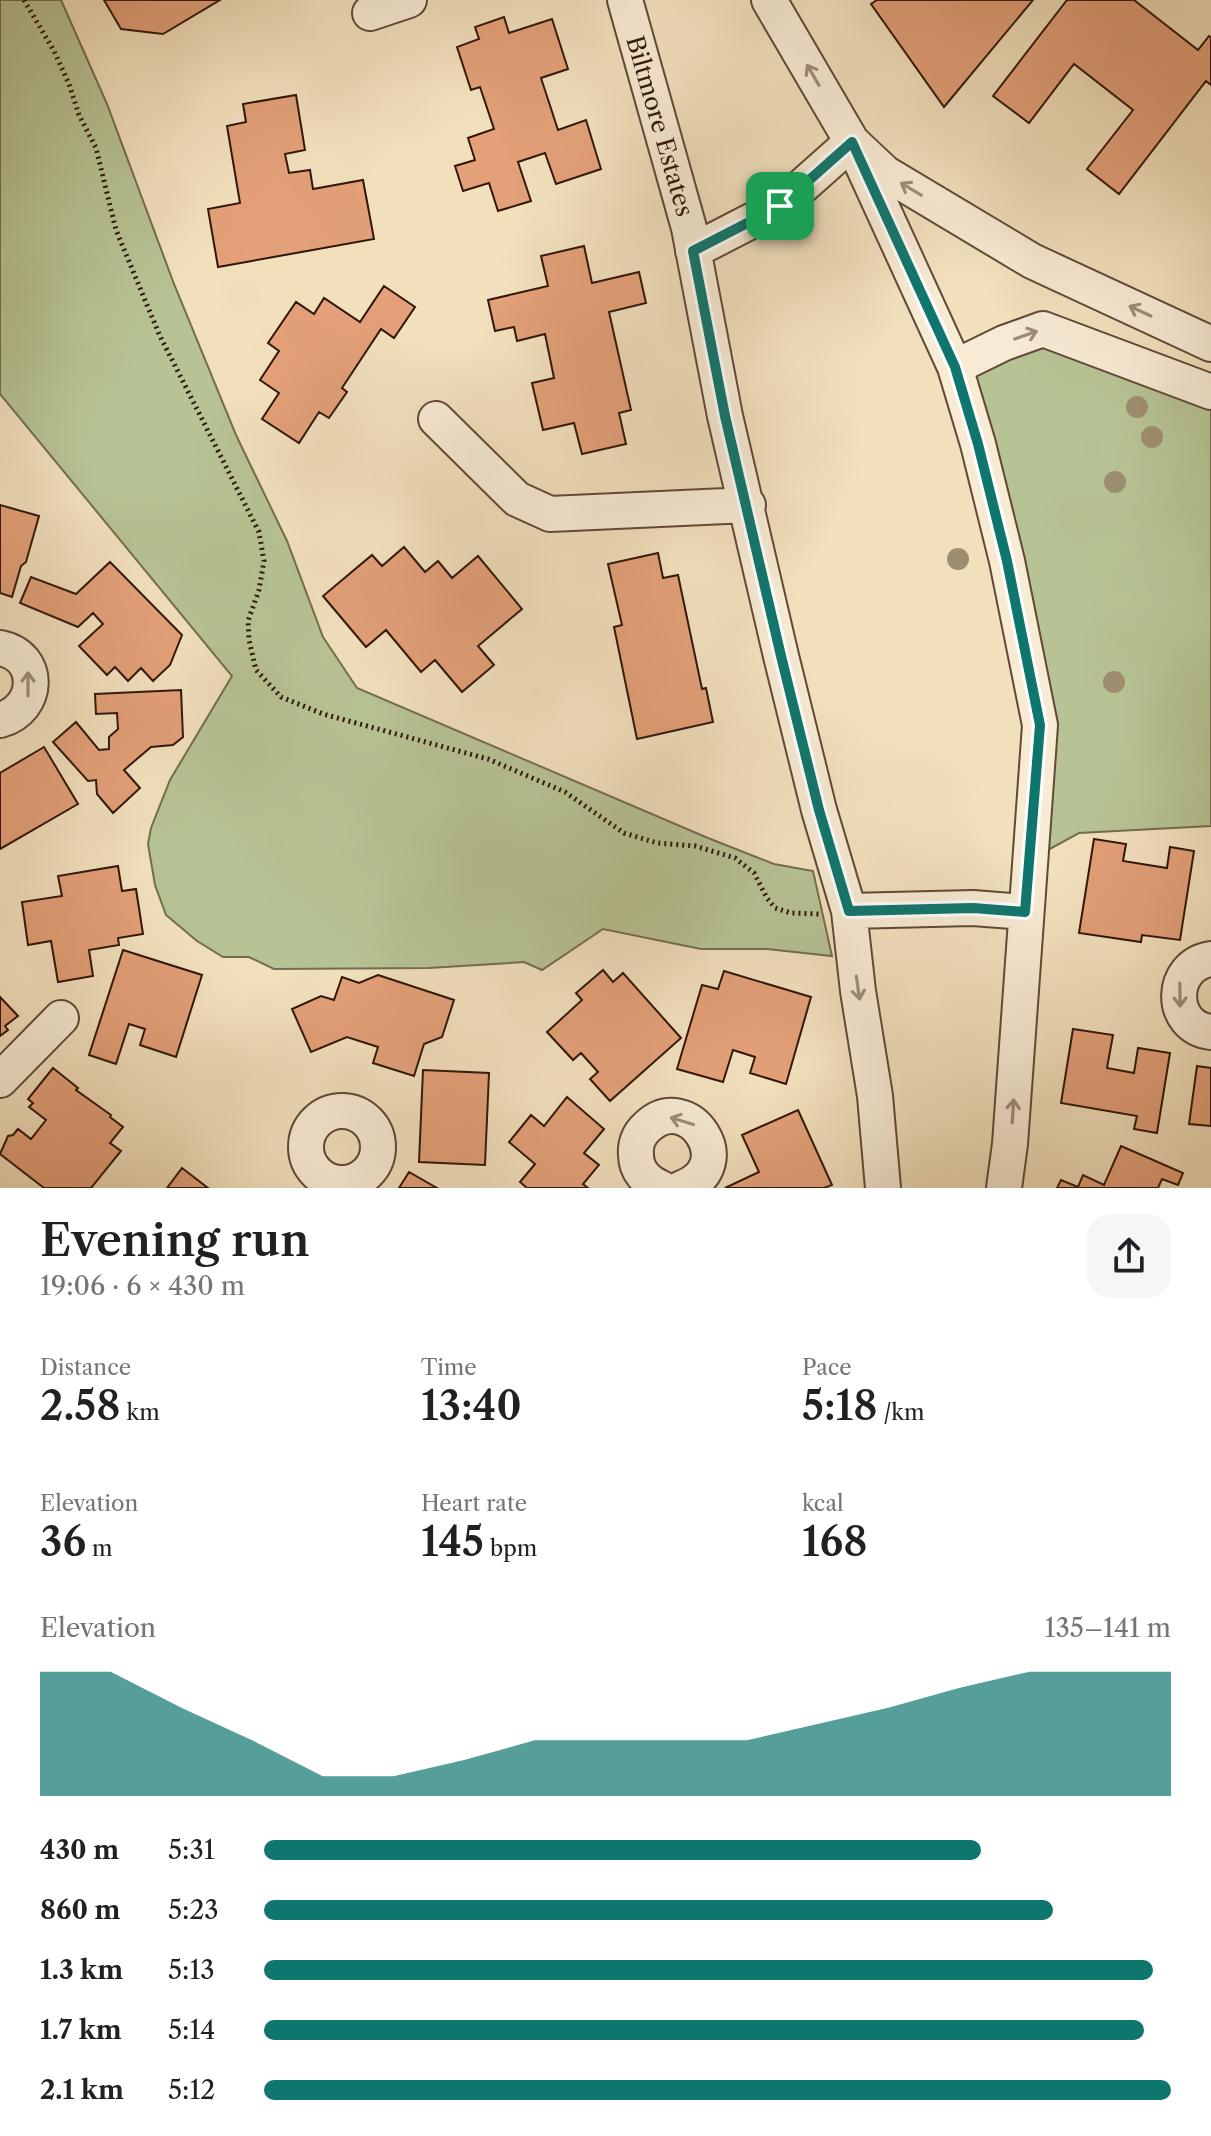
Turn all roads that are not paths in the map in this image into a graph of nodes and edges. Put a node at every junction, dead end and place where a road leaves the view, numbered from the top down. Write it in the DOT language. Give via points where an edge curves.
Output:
graph roads {
  1 [pos="409,0"];
  2 [pos="625,0"];
  3 [pos="769,0"];
  4 [pos="370,13"];
  5 [pos="852,142"];
  6 [pos="693,251"];
  7 [pos="1211,344"];
  8 [pos="955,367"];
  9 [pos="1211,392"];
  10 [pos="436,419"];
  11 [pos="748,505"];
  12 [pos="0,648"];
  13 [pos="0,720"];
  14 [pos="849,911"];
  15 [pos="1025,912"];
  16 [pos="1211,959"];
  17 [pos="61,1018"];
  18 [pos="1211,1032"];
  19 [pos="0,1080"];
  20 [pos="661,1188"];
  21 [pos="682,1188"];
  22 [pos="883,1188"];
  23 [pos="1004,1188"];
  1 -- 4 [label="street"];
  2 -- 6 [label="street, Biltmore Estates"];
  5 -- 3 [label="street, one-way"];
  5 -- 6 [label="street, Biltmore Estates" via="780,206"];
  7 -- 5 [label="street, one-way" via="1032,261 885,173"];
  5 -- 8 [label="street"];
  6 -- 11 [label="street"];
  8 -- 9 [label="street, one-way" via="1043,329"];
  8 -- 15 [label="street" via="1007,561 1040,725"];
  10 -- 11 [label="street" via="517,499 550,514"];
  11 -- 14 [label="street" via="819,810"];
  13 -- 12 [label="street, one-way" via="20,711 31,691 27,667"];
  14 -- 15 [label="street"];
  14 -- 22 [label="street, one-way"];
  23 -- 15 [label="street, one-way"];
  16 -- 18 [label="street, one-way" via="1186,972 1178,995 1185,1018"];
  17 -- 19 [label="street"];
  21 -- 20 [label="street, one-way" via="703,1172 708,1149 699,1128 679,1117 655,1120 638,1139 635,1151 642,1175"];
}
